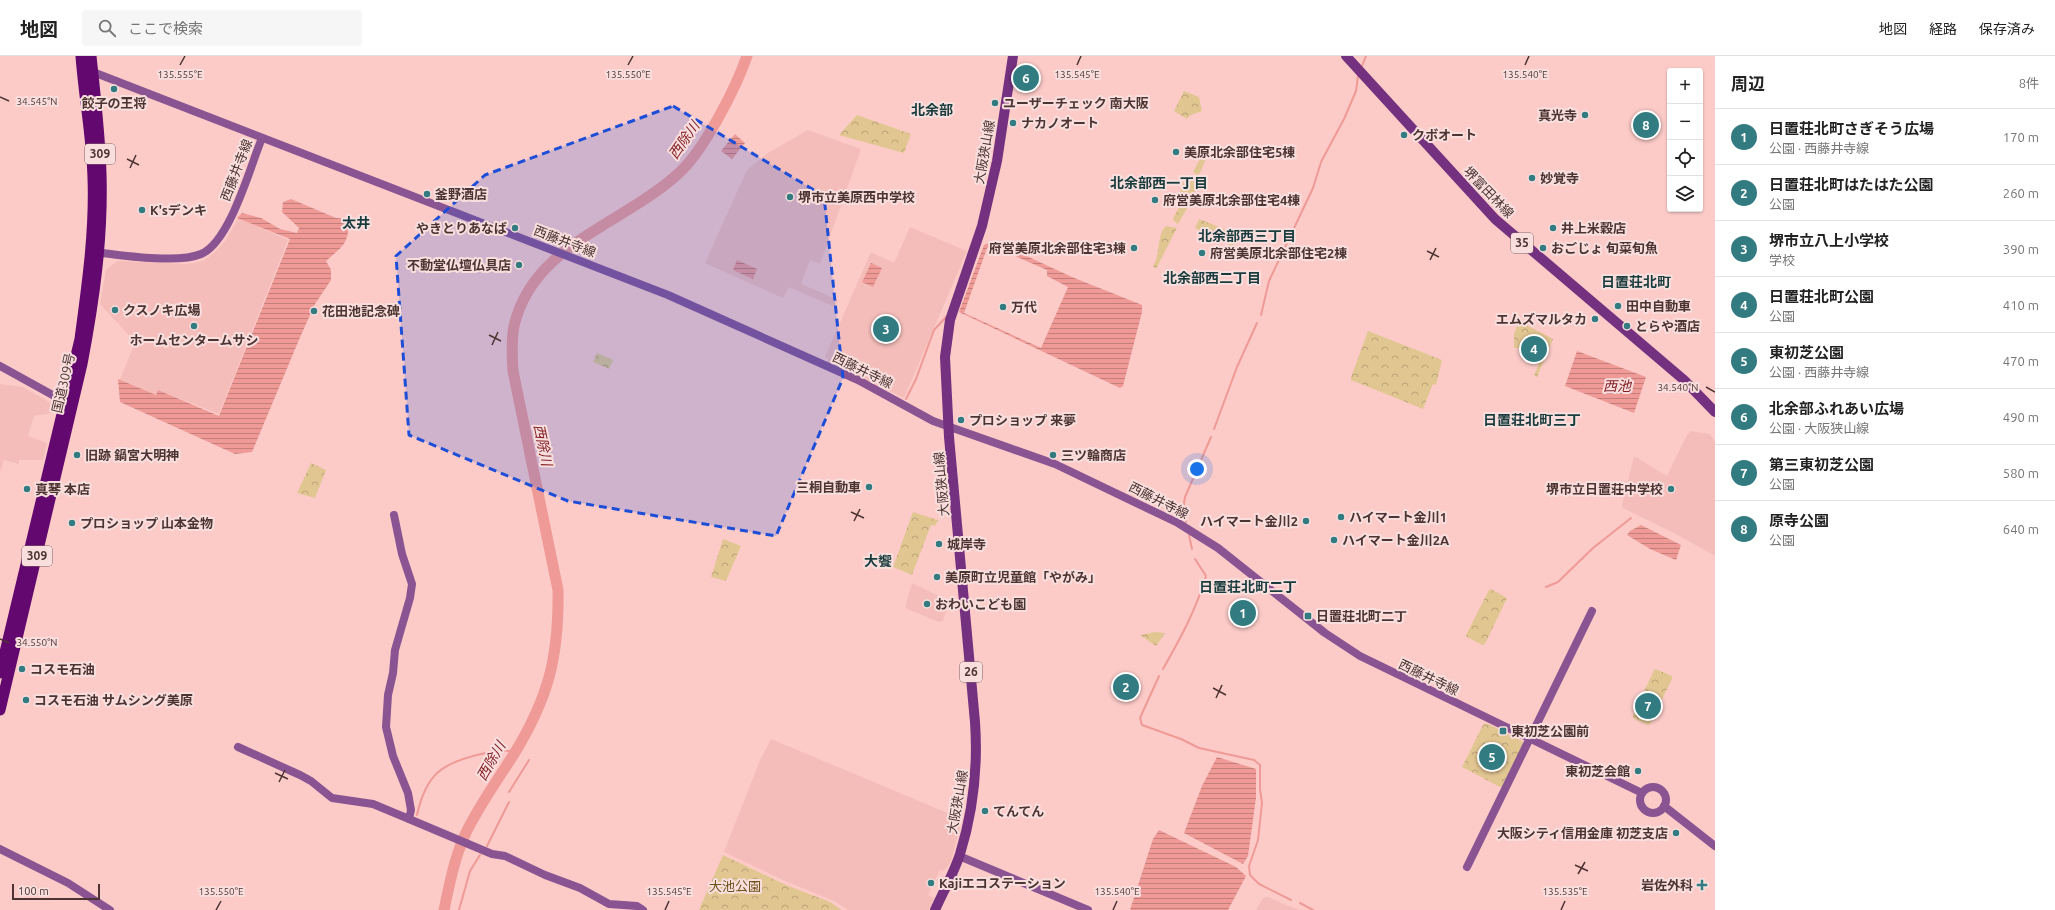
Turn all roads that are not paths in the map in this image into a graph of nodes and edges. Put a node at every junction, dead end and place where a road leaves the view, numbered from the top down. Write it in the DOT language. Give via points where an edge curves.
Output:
graph roads {
  1 [pos="81,56"];
  2 [pos="91,56"];
  3 [pos="1013,56"];
  4 [pos="1346,56"];
  5 [pos="93,72"];
  6 [pos="262,138"];
  7 [pos="94,252"];
  8 [pos="0,366"];
  9 [pos="69,400"];
  10 [pos="1715,412"];
  11 [pos="949,428"];
  12 [pos="394,515"];
  13 [pos="1592,611"];
  14 [pos="0,673"];
  15 [pos="0,710"];
  16 [pos="1529,739"];
  17 [pos="238,747"];
  18 [pos="1642,793"];
  19 [pos="1664,806"];
  20 [pos="409,818"];
  21 [pos="1715,846"];
  22 [pos="0,849"];
  23 [pos="959,856"];
  24 [pos="1467,867"];
  25 [pos="110,910"];
  26 [pos="643,910"];
  27 [pos="935,910"];
  28 [pos="1088,910"];
  1 -- 7 [label="highway, 国道309号 / 309" via="91,136"];
  2 -- 5 [label="highway, 国道309号 / 309"];
  3 -- 11 [label="main road, 大阪狭山線 / 26" via="997,161 982,226 955,304 946,342 945,375"];
  4 -- 10 [label="main road, 堺富田林線 / 35" via="1496,219 1679,376"];
  5 -- 6 [label="main road"];
  5 -- 7 [label="highway, 国道309号 / 309" via="101,174"];
  6 -- 7 [label="main road, 西藤井寺線" via="227,226 213,246 201,254 186,258"];
  6 -- 11 [label="main road, 西藤井寺線" via="668,294 858,380"];
  7 -- 9 [label="highway, 国道309号 / 309" via="91,319"];
  8 -- 9 [label="main road" via="58,398"];
  9 -- 14 [label="highway, 国道309号 / 309"];
  9 -- 15 [label="highway, 国道309号 / 309"];
  11 -- 16 [label="main road, 西藤井寺線" via="1055,464 1178,523 1218,548 1348,649"];
  11 -- 23 [label="main road, 大阪狭山線 / 26" via="977,745 968,819"];
  12 -- 20 [label="main road" via="412,584 395,650 386,727 391,750 408,793 411,810"];
  13 -- 16 [label="main road"];
  16 -- 18 [label="main road, 西藤井寺線"];
  16 -- 24 [label="main road"];
  17 -- 20 [label="main road" via="300,775 332,798 373,804"];
  18 -- 19 [label="main road" via="1649,787 1657,788 1664,793"];
  18 -- 19 [label="main road" via="1640,800 1646,811 1658,811"];
  19 -- 21 [label="main road"];
  20 -- 26 [label="main road" via="580,888 609,904 637,906"];
  22 -- 25 [label="main road" via="68,883"];
  23 -- 27 [label="main road, 大阪狭山線 / 26"];
  23 -- 28 [label="main road"];
}
